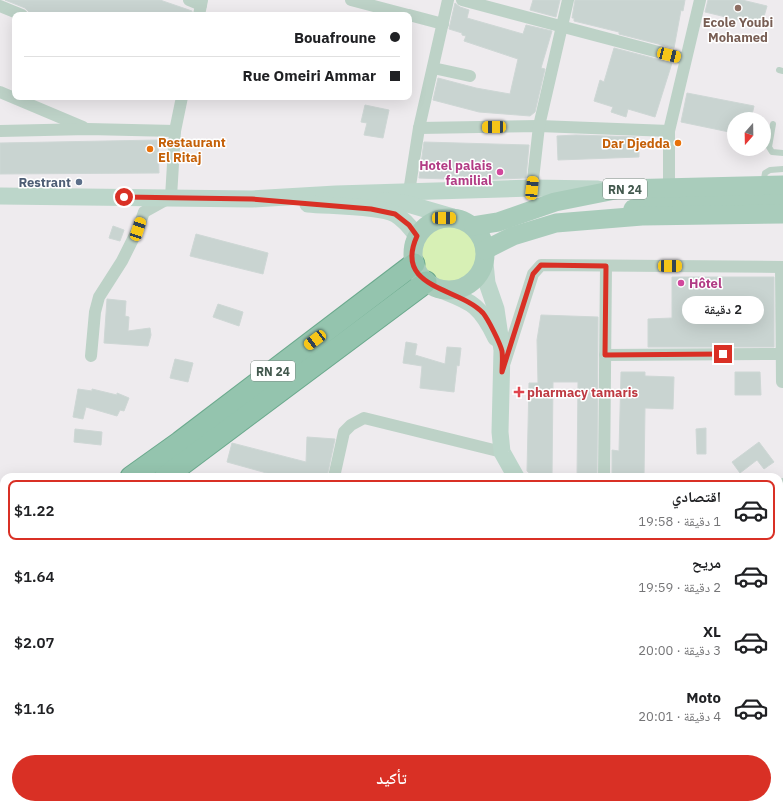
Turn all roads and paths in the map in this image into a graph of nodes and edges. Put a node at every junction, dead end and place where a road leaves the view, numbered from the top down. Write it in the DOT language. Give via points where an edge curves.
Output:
graph roads {
  1 [pos="189,0"];
  2 [pos="351,0"];
  3 [pos="448,0"];
  4 [pos="462,0"];
  5 [pos="568,0"];
  6 [pos="700,0"];
  7 [pos="0,6"];
  8 [pos="201,7"];
  9 [pos="15,12"];
  10 [pos="397,12"];
  11 [pos="412,16"];
  12 [pos="443,24"];
  13 [pos="562,26"];
  14 [pos="685,59"];
  15 [pos="433,68"];
  16 [pos="470,76"];
  17 [pos="0,92"];
  18 [pos="12,97"];
  19 [pos="19,100"];
  20 [pos="181,100"];
  21 [pos="773,124"];
  22 [pos="539,126"];
  23 [pos="419,128"];
  24 [pos="88,129"];
  25 [pos="0,131"];
  26 [pos="175,131"];
  27 [pos="669,131"];
  28 [pos="783,153"];
  29 [pos="783,169"];
  30 [pos="783,185"];
  31 [pos="762,186"];
  32 [pos="669,187"];
  33 [pos="532,188"];
  34 [pos="620,189"];
  35 [pos="409,192"];
  36 [pos="336,194"];
  37 [pos="0,196"];
  38 [pos="171,197"];
  39 [pos="252,199"];
  40 [pos="783,201"];
  41 [pos="783,214"];
  42 [pos="456,218"];
  43 [pos="588,220"];
  44 [pos="473,226"];
  45 [pos="417,236"];
  46 [pos="485,256"];
  47 [pos="414,264"];
  48 [pos="606,266"];
  49 [pos="782,267"];
  50 [pos="431,285"];
  51 [pos="502,350"];
  52 [pos="782,354"];
  53 [pos="605,355"];
  54 [pos="91,356"];
  55 [pos="502,372"];
  56 [pos="782,382"];
  57 [pos="502,452"];
  58 [pos="137,473"];
  59 [pos="171,473"];
  60 [pos="335,473"];
  61 [pos="514,473"];
  62 [pos="604,473"];
  1 -- 8 [label="street"];
  2 -- 10 [label="street"];
  3 -- 12 [label="street"];
  4 -- 13 [label="street"];
  5 -- 13 [label="street"];
  6 -- 14 [label="street"];
  7 -- 9 [label="street"];
  11 -- 12 [label="street"];
  12 -- 15 [label="street"];
  13 -- 14 [label="street"];
  13 -- 22 [label="street"];
  14 -- 27 [label="street"];
  15 -- 16 [label="street"];
  15 -- 23 [label="street"];
  17 -- 18 [label="street"];
  19 -- 24 [label="street"];
  20 -- 26 [label="street"];
  21 -- 28 [label="lane" via="769,147 772,152"];
  22 -- 23 [label="street"];
  22 -- 27 [label="street"];
  22 -- 33 [label="street"];
  23 -- 35 [label="street"];
  24 -- 25 [label="street"];
  24 -- 26 [label="street"];
  26 -- 38 [label="street"];
  27 -- 32 [label="street"];
  29 -- 31 [label="lane" via="765,173"];
  30 -- 31 [label="main road, RN 24"];
  31 -- 32 [label="main road, RN 24"];
  32 -- 34 [label="main road, RN 24"];
  33 -- 34 [label="main road"];
  33 -- 35 [label="main road"];
  34 -- 44 [label="main road, RN 24" via="555,202 498,222"];
  35 -- 36 [label="main road"];
  36 -- 39 [label="main road"];
  36 -- 42 [label="main road" via="408,204"];
  37 -- 38 [label="main road"];
  38 -- 39 [label="main road"];
  38 -- 54 [label="street" via="144,212 122,261 99,297"];
  39 -- 45 [label="main road" via="371,209 395,214 409,225"];
  40 -- 43 [label="main road, RN 24" via="660,202"];
  41 -- 43 [label="main road, RN 24" via="642,216"];
  42 -- 44 [label="main road"];
  42 -- 45 [label="main road" via="433,221"];
  43 -- 46 [label="main road, RN 24" via="556,223 514,236"];
  44 -- 46 [label="main road" via="479,233"];
  45 -- 47 [label="main road" via="413,248"];
  46 -- 50 [label="main road" via="480,274 460,289 448,290"];
  46 -- 51 [label="main road"];
  47 -- 50 [label="main road" via="419,274"];
  47 -- 58 [label="highway, RN 24"];
  48 -- 49 [label="street"];
  48 -- 53 [label="street"];
  48 -- 55 [label="street" via="541,265 537,268"];
  49 -- 52 [label="street"];
  50 -- 51 [label="main road" via="470,302 483,314"];
  50 -- 59 [label="highway, RN 24"];
  51 -- 55 [label="main road"];
  52 -- 53 [label="street"];
  52 -- 56 [label="street"];
  53 -- 62 [label="street"];
  55 -- 57 [label="main road"];
  57 -- 60 [label="street" via="364,418 344,432"];
  57 -- 61 [label="main road"];
}
